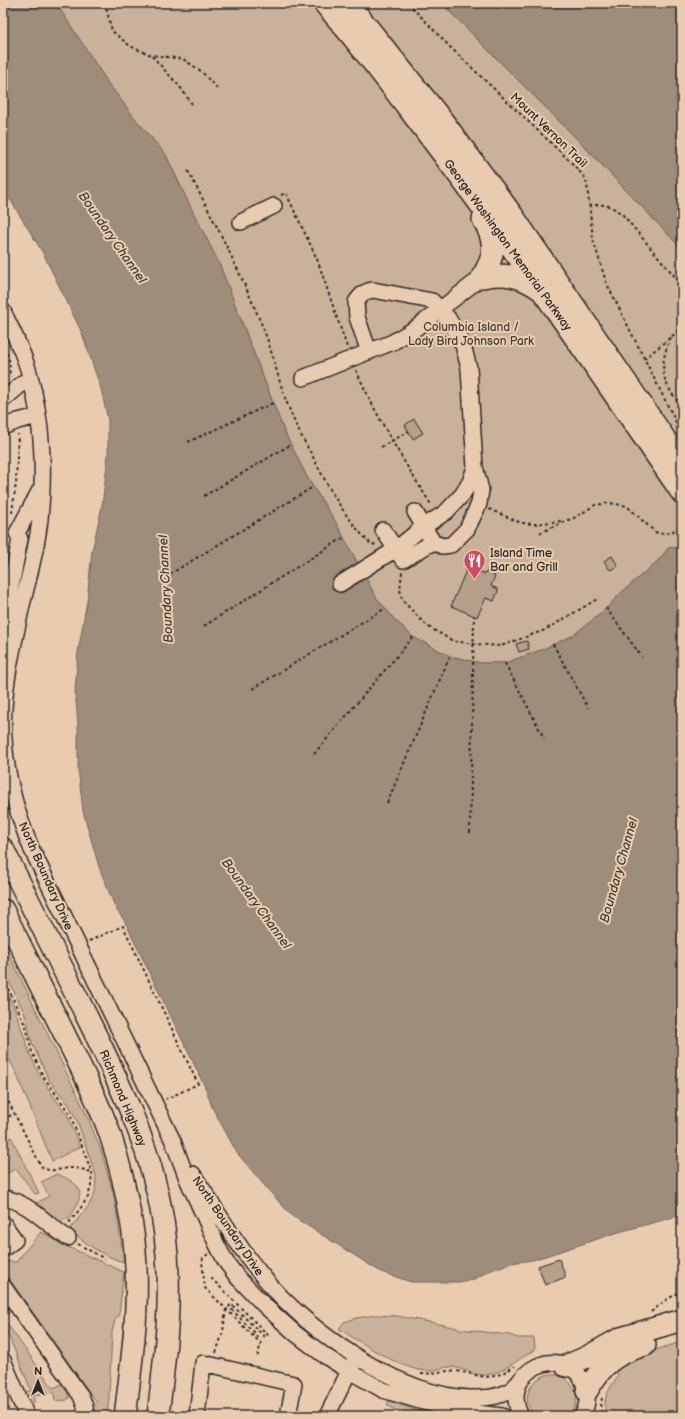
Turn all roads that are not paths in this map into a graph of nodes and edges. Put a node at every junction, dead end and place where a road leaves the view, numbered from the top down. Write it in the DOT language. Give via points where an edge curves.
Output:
graph roads {
  1 [pos="324,3"];
  2 [pos="348,3"];
  3 [pos="455,170"];
  4 [pos="275,202"];
  5 [pos="241,222"];
  6 [pos="482,277"];
  7 [pos="542,290"];
  8 [pos="440,309"];
  9 [pos="3,311"];
  10 [pos="369,352"];
  11 [pos="30,377"];
  12 [pos="303,378"];
  13 [pos="8,391"];
  14 [pos="38,416"];
  15 [pos="3,427"];
  16 [pos="682,464"];
  17 [pos="475,467"];
  18 [pos="41,488"];
  19 [pos="682,493"];
  20 [pos="415,512"];
  21 [pos="423,527"];
  22 [pos="433,542"];
  23 [pos="393,544"];
  24 [pos="340,584"];
  25 [pos="7,661"];
  26 [pos="3,849"];
  27 [pos="3,910"];
  28 [pos="173,1141"];
  29 [pos="3,1198"];
  30 [pos="3,1223"];
  31 [pos="64,1235"];
  32 [pos="3,1249"];
  33 [pos="3,1286"];
  34 [pos="682,1320"];
  35 [pos="682,1334"];
  36 [pos="356,1357"];
  37 [pos="3,1360"];
  38 [pos="566,1366"];
  39 [pos="349,1371"];
  40 [pos="519,1372"];
  41 [pos="589,1404"];
  42 [pos="25,1416"];
  43 [pos="86,1416"];
  44 [pos="125,1416"];
  45 [pos="158,1416"];
  46 [pos="197,1416"];
  47 [pos="288,1416"];
  48 [pos="327,1416"];
  49 [pos="502,1416"];
  50 [pos="521,1416"];
  1 -- 3 [label="highway, George Washington Memorial Parkway" via="364,50"];
  2 -- 16 [label="highway, George Washington Memorial Parkway" via="432,107 513,216"];
  3 -- 6 [label="highway" via="488,227 492,239 492,256"];
  3 -- 7 [label="highway, George Washington Memorial Parkway"];
  4 -- 5 [label="street"];
  6 -- 7 [label="highway" via="500,274 514,276"];
  6 -- 8 [label="street"];
  7 -- 19 [label="highway, George Washington Memorial Parkway"];
  8 -- 10 [label="street" via="405,335"];
  8 -- 10 [label="street" via="432,301 380,290 368,290 363,293 356,302 356,311"];
  8 -- 17 [label="street" via="463,345 469,368"];
  9 -- 11 [label="street, North Boundary Drive"];
  10 -- 12 [label="street"];
  11 -- 13 [label="street"];
  11 -- 14 [label="street, North Boundary Drive"];
  14 -- 15 [label="street"];
  14 -- 18 [label="street, North Boundary Drive" via="42,456"];
  17 -- 21 [label="street" via="462,496 446,512"];
  17 -- 22 [label="street" via="481,490 479,504 467,529 451,545 442,546"];
  18 -- 25 [label="street, North Boundary Drive" via="38,530"];
  18 -- 25 [label="street" via="18,533 20,539 5,617"];
  20 -- 21 [label="street"];
  21 -- 22 [label="street"];
  21 -- 23 [label="street"];
  22 -- 23 [label="street"];
  23 -- 24 [label="street"];
  25 -- 28 [label="street, North Boundary Drive" via="4,734 6,763 19,816 38,865"];
  26 -- 45 [label="highway, Richmond Highway" via="126,1098 155,1182 165,1235 168,1299 165,1358"];
  27 -- 44 [label="highway" via="77,1059 105,1121 120,1168 132,1226 136,1283 135,1332"];
  28 -- 36 [label="street, North Boundary Drive" via="232,1235 265,1280 291,1307"];
  28 -- 39 [label="street, North Boundary Drive" via="218,1247 238,1278 296,1334"];
  29 -- 31 [label="street" via="27,1208"];
  30 -- 32 [label="street" via="15,1240"];
  33 -- 43 [label="street" via="81,1396"];
  34 -- 38 [label="highway" via="621,1338"];
  35 -- 41 [label="highway" via="632,1349 607,1364 599,1371"];
  36 -- 39 [label="street"];
  36 -- 40 [label="street, North Boundary Drive" via="412,1385 455,1397 497,1396 511,1390"];
  37 -- 42 [label="street"];
  38 -- 40 [label="street, North Boundary Drive" via="542,1364"];
  38 -- 41 [label="street" via="581,1378"];
  39 -- 48 [label="street"];
  39 -- 49 [label="street, North Boundary Drive" via="383,1390 423,1402"];
  40 -- 50 [label="street" via="516,1398"];
  46 -- 47 [label="street" via="203,1363 294,1384"];
}
